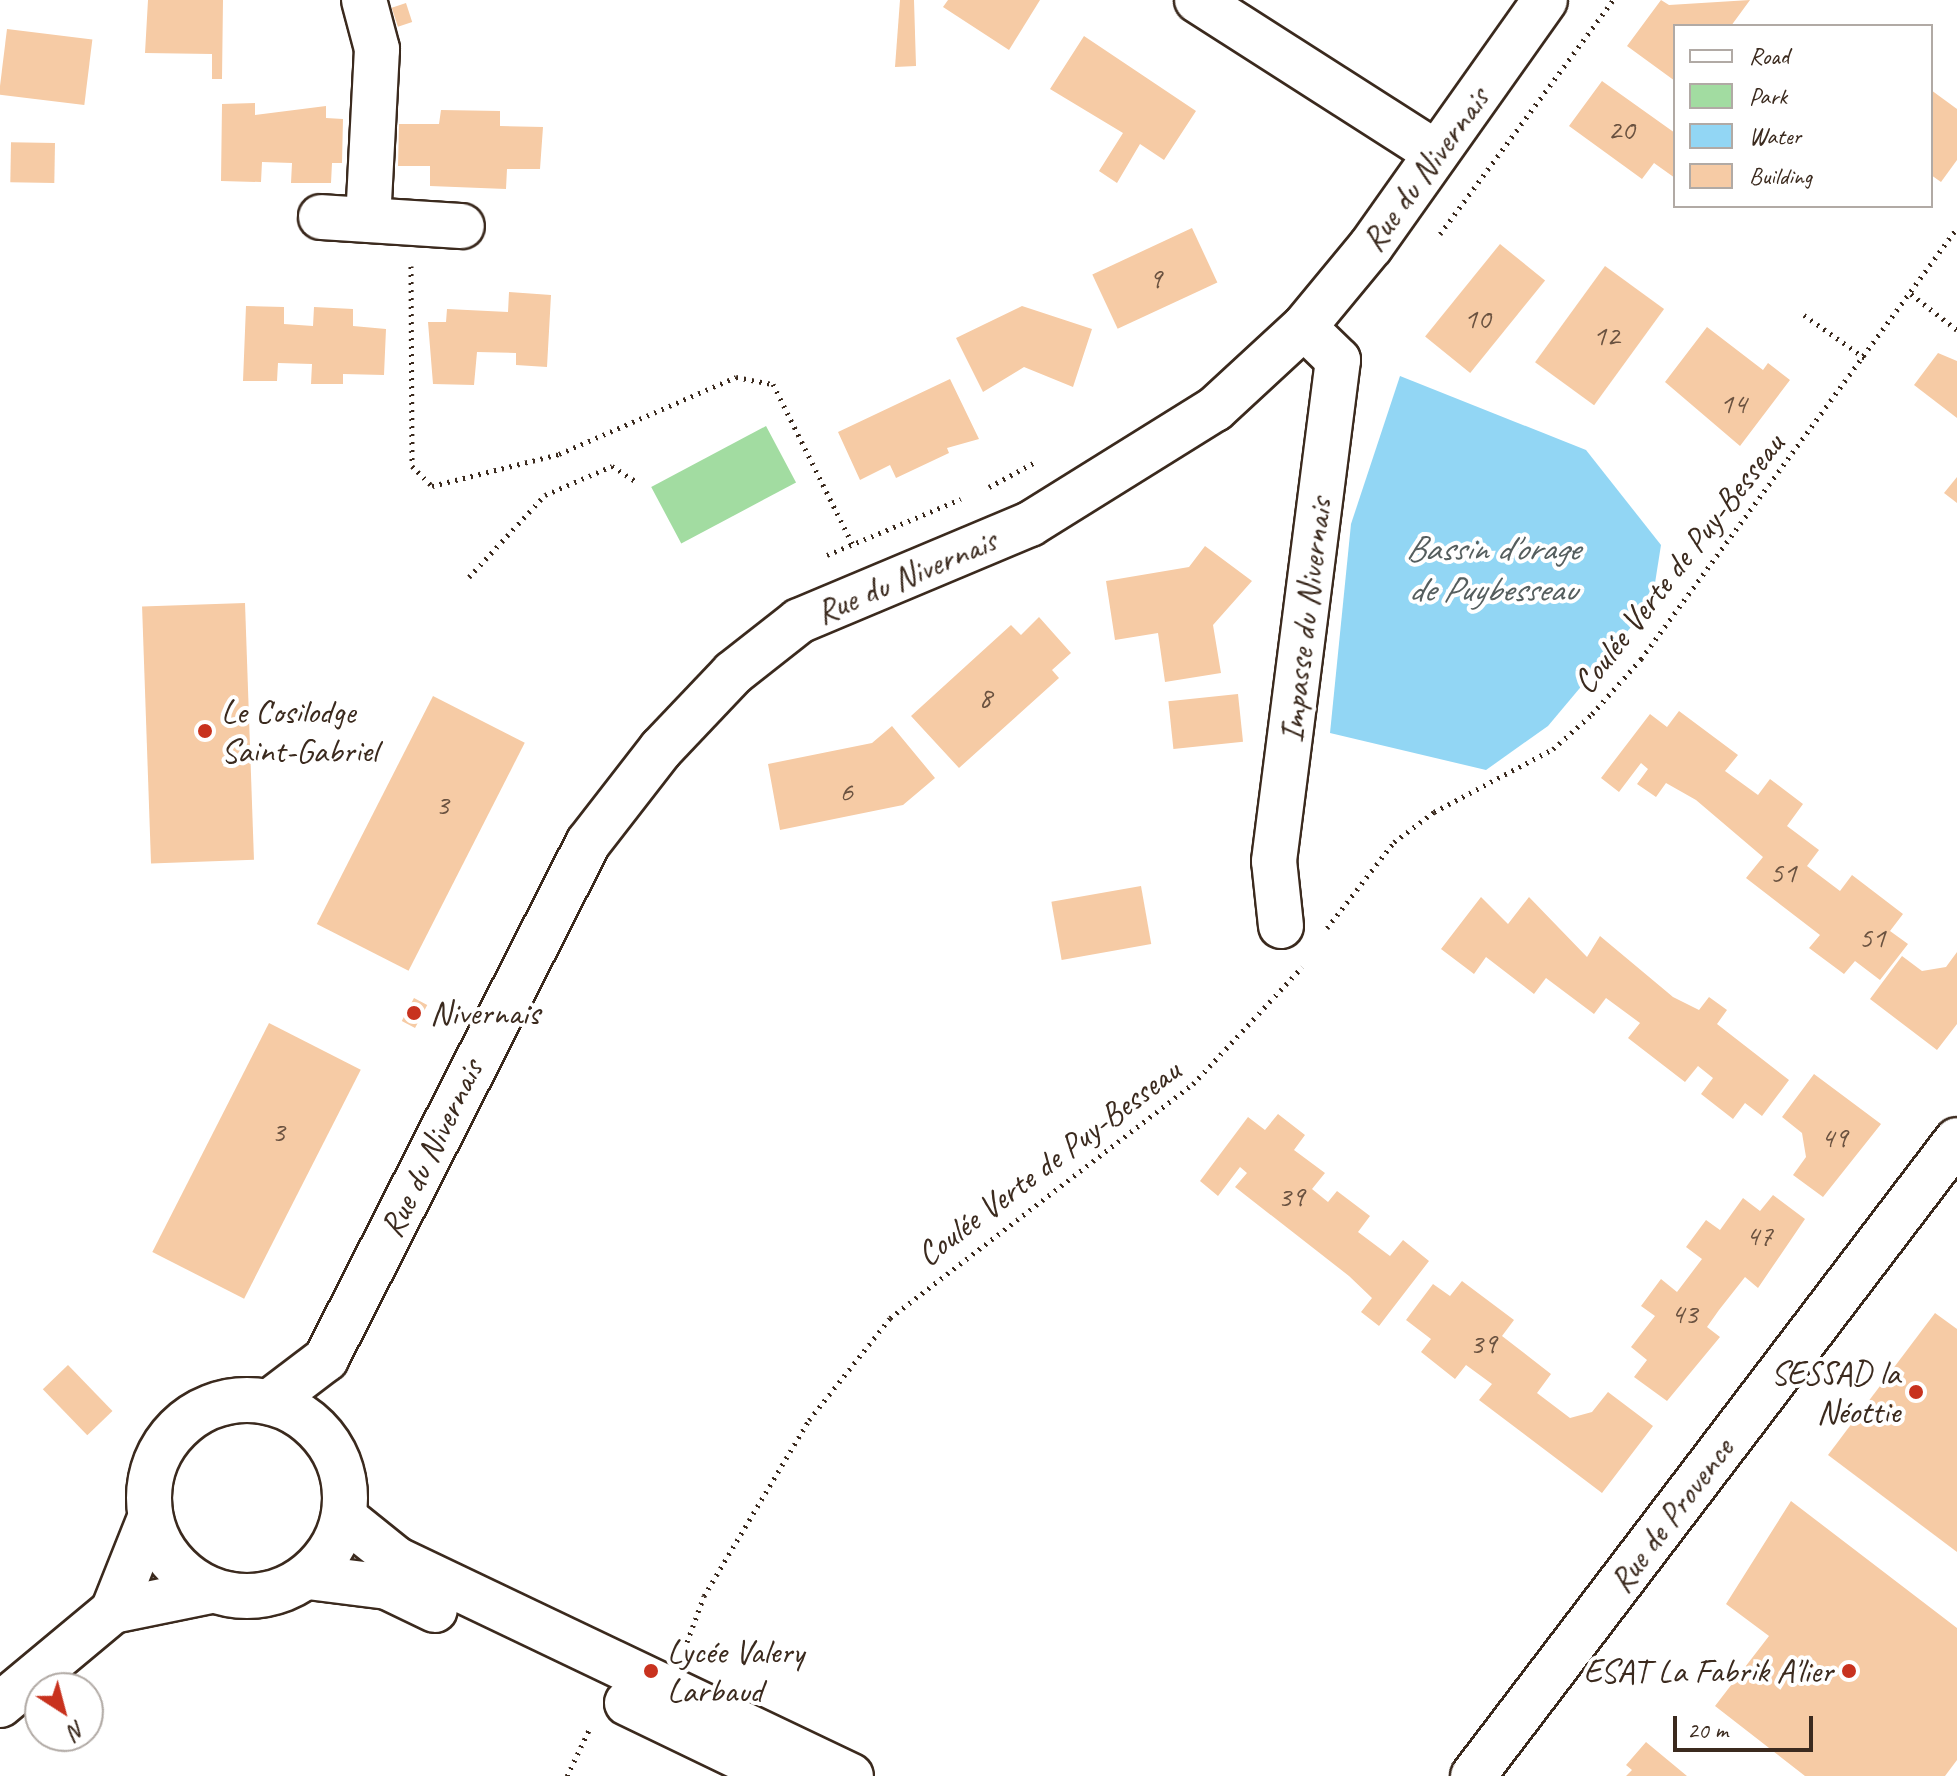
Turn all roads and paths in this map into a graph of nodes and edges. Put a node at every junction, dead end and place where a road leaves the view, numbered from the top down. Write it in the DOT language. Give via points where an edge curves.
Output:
graph roads {
  1 [pos="364,0"];
  2 [pos="1197,0"];
  3 [pos="1545,0"];
  4 [pos="1613,0"];
  5 [pos="1436,153"];
  6 [pos="321,217"];
  7 [pos="368,220"];
  8 [pos="413,223"];
  9 [pos="462,226"];
  10 [pos="1957,228"];
  11 [pos="1433,243"];
  12 [pos="1911,294"];
  13 [pos="1804,315"];
  14 [pos="1304,327"];
  15 [pos="1957,330"];
  16 [pos="1865,358"];
  17 [pos="635,481"];
  18 [pos="469,577"];
  19 [pos="861,590"];
  20 [pos="1301,932"];
  21 [pos="1305,963"];
  22 [pos="1957,1140"];
  23 [pos="272,1400"];
  24 [pos="150,1518"];
  25 [pos="345,1518"];
  26 [pos="308,1577"];
  27 [pos="211,1591"];
  28 [pos="704,1596"];
  29 [pos="113,1611"];
  30 [pos="607,1693"];
  31 [pos="0,1705"];
  32 [pos="567,1776"];
  33 [pos="779,1776"];
  34 [pos="851,1776"];
  35 [pos="1473,1776"];
  1 -- 7 [label="street" via="377,49"];
  2 -- 5 [label="street"];
  3 -- 5 [label="street, Rue du Nivernais"];
  4 -- 11 [label="path"];
  5 -- 14 [label="street, Rue du Nivernais"];
  6 -- 7 [label="street"];
  7 -- 8 [label="street"];
  8 -- 9 [label="street"];
  8 -- 19 [label="path" via="412,466 432,486 559,454 736,377 773,384 853,543"];
  10 -- 12 [label="path, Coulée Verte de Puy-Besseau"];
  12 -- 15 [label="path"];
  12 -- 16 [label="path, Coulée Verte de Puy-Besseau"];
  13 -- 16 [label="path"];
  14 -- 19 [label="street, Rue du Nivernais" via="1215,409 1114,476 1030,524"];
  14 -- 20 [label="street, Impasse du Nivernais" via="1338,360 1274,861"];
  16 -- 20 [label="path, Coulée Verte de Puy-Besseau" via="1641,659 1592,714 1553,749 1434,812 1394,842"];
  17 -- 18 [label="path" via="612,466 545,495"];
  19 -- 23 [label="street, Rue du Nivernais" via="799,621 733,673 588,843 326,1359"];
  21 -- 28 [label="path, Coulée Verte de Puy-Besseau" via="1193,1084 890,1318 809,1420"];
  22 -- 35 [label="street, Rue de Provence"];
  23 -- 24 [label="street" via="224,1400 175,1428 150,1477"];
  23 -- 25 [label="street" via="312,1420 339,1457"];
  24 -- 27 [label="street" via="183,1574"];
  24 -- 29 [label="street"];
  25 -- 26 [label="street" via="332,1551"];
  25 -- 34 [label="street" via="396,1559"];
  26 -- 27 [label="street" via="261,1596"];
  26 -- 30 [label="street" via="387,1587"];
  27 -- 29 [label="street"];
  29 -- 31 [label="street"];
  30 -- 32 [label="path"];
  30 -- 33 [label="street"];
}
